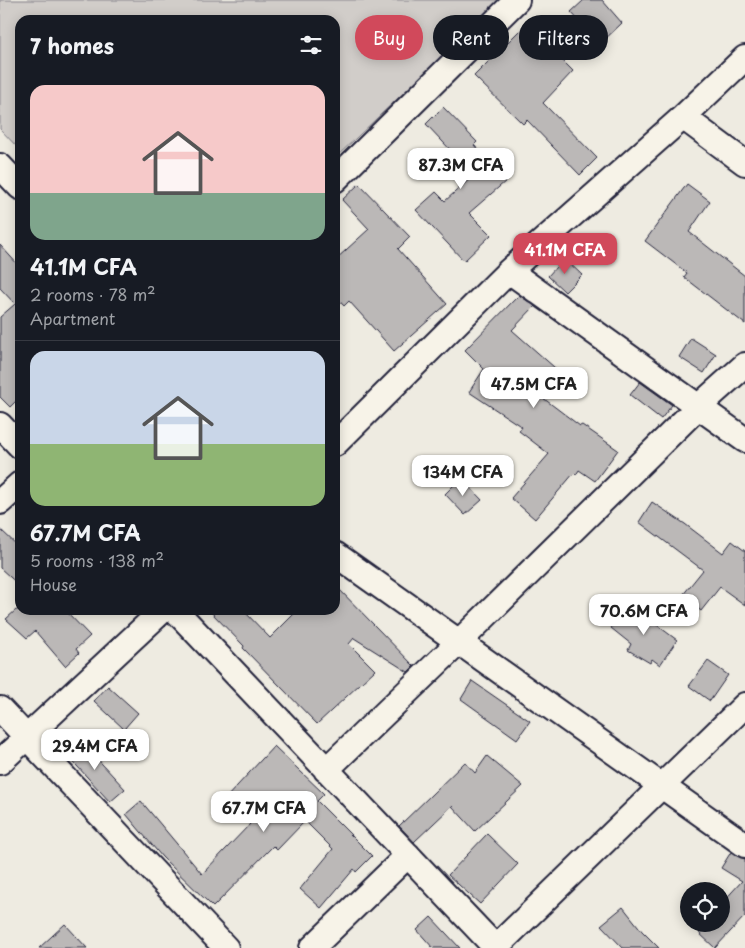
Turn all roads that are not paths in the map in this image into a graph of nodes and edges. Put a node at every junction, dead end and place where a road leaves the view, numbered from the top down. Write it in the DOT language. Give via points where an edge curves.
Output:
graph roads {
  1 [pos="517,0"];
  2 [pos="745,58"];
  3 [pos="683,117"];
  4 [pos="745,163"];
  5 [pos="0,166"];
  6 [pos="340,175"];
  7 [pos="15,182"];
  8 [pos="509,271"];
  9 [pos="745,365"];
  10 [pos="698,407"];
  11 [pos="0,424"];
  12 [pos="340,439"];
  13 [pos="15,440"];
  14 [pos="745,440"];
  15 [pos="15,488"];
  16 [pos="0,502"];
  17 [pos="340,558"];
  18 [pos="158,615"];
  19 [pos="180,615"];
  20 [pos="459,642"];
  21 [pos="745,705"];
  22 [pos="0,708"];
  23 [pos="27,737"];
  24 [pos="0,762"];
  25 [pos="326,770"];
  26 [pos="661,786"];
  27 [pos="745,845"];
  28 [pos="408,855"];
  29 [pos="226,948"];
  30 [pos="312,948"];
  31 [pos="496,948"];
  1 -- 6 [label="street"];
  2 -- 3 [label="street"];
  3 -- 4 [label="street"];
  3 -- 8 [label="street"];
  5 -- 7 [label="street"];
  8 -- 10 [label="street"];
  8 -- 12 [label="street"];
  9 -- 10 [label="street"];
  10 -- 14 [label="street"];
  10 -- 20 [label="street"];
  11 -- 13 [label="street"];
  15 -- 16 [label="street"];
  17 -- 20 [label="street"];
  18 -- 23 [label="street"];
  19 -- 25 [label="street"];
  20 -- 25 [label="street"];
  20 -- 26 [label="street"];
  21 -- 26 [label="street"];
  22 -- 23 [label="street"];
  23 -- 24 [label="street"];
  23 -- 29 [label="street"];
  25 -- 28 [label="street"];
  26 -- 27 [label="street"];
  26 -- 31 [label="street"];
  28 -- 30 [label="street"];
  28 -- 31 [label="street"];
}
